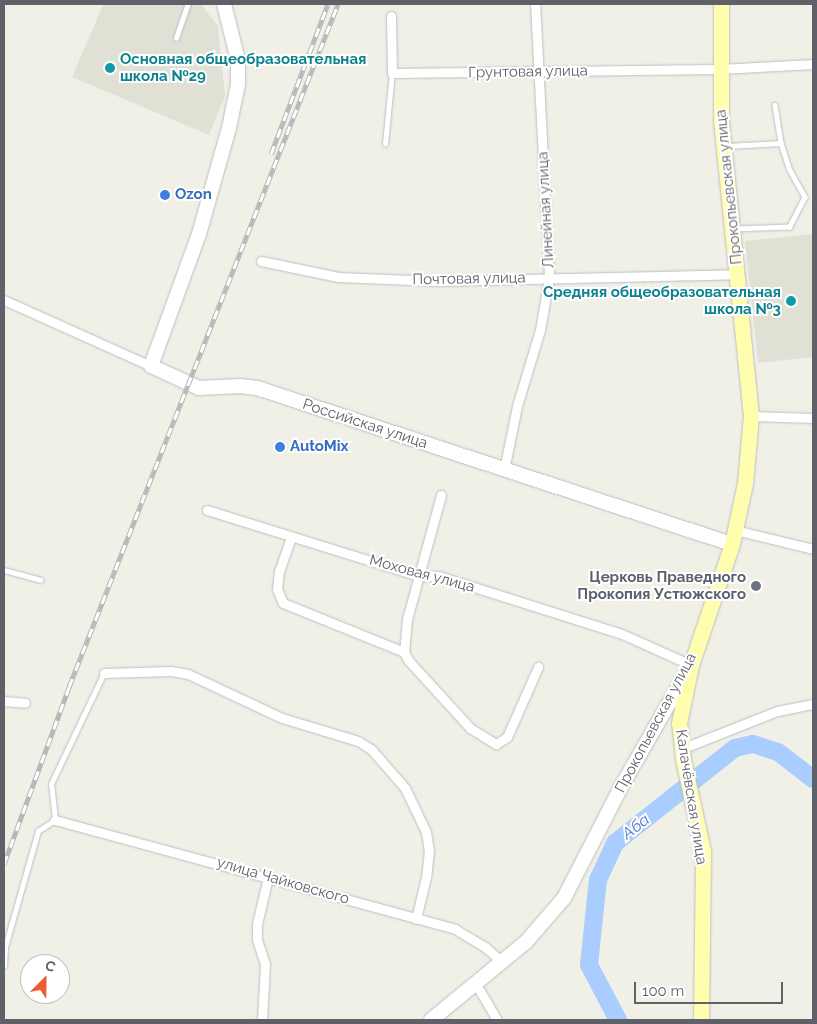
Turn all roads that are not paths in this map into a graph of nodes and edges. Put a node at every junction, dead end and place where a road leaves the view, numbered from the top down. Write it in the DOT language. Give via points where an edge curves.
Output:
graph roads {
  1 [pos="188,4"];
  2 [pos="224,4"];
  3 [pos="535,4"];
  4 [pos="721,4"];
  5 [pos="390,16"];
  6 [pos="176,38"];
  7 [pos="813,64"];
  8 [pos="720,69"];
  9 [pos="539,72"];
  10 [pos="392,73"];
  11 [pos="775,104"];
  12 [pos="781,143"];
  13 [pos="385,144"];
  14 [pos="724,146"];
  15 [pos="733,229"];
  16 [pos="261,261"];
  17 [pos="738,274"];
  18 [pos="549,278"];
  19 [pos="4,300"];
  20 [pos="151,366"];
  21 [pos="751,416"];
  22 [pos="813,418"];
  23 [pos="504,470"];
  24 [pos="441,495"];
  25 [pos="207,510"];
  26 [pos="291,537"];
  27 [pos="733,537"];
  28 [pos="813,549"];
  29 [pos="4,570"];
  30 [pos="419,576"];
  31 [pos="42,580"];
  32 [pos="404,652"];
  33 [pos="691,665"];
  34 [pos="538,667"];
  35 [pos="104,674"];
  36 [pos="4,701"];
  37 [pos="24,703"];
  38 [pos="813,704"];
  39 [pos="682,754"];
  40 [pos="55,820"];
  41 [pos="268,877"];
  42 [pos="416,919"];
  43 [pos="502,962"];
  44 [pos="4,966"];
  45 [pos="476,984"];
  46 [pos="262,1020"];
  47 [pos="431,1020"];
  48 [pos="497,1020"];
  49 [pos="701,1020"];
  1 -- 6 [label="lane"];
  2 -- 20 [label="main road" via="238,60 238,84 199,234"];
  3 -- 9 [label="street, Линейная улица"];
  4 -- 8 [label="main road, Прокопьевская улица"];
  5 -- 10 [label="street"];
  7 -- 8 [label="street, Грунтовая улица"];
  8 -- 9 [label="street, Грунтовая улица"];
  8 -- 14 [label="main road, Прокопьевская улица"];
  9 -- 10 [label="street, Грунтовая улица"];
  9 -- 18 [label="street, Линейная улица"];
  10 -- 13 [label="lane"];
  11 -- 12 [label="lane"];
  12 -- 14 [label="lane"];
  12 -- 15 [label="lane" via="790,170 805,196 790,227"];
  14 -- 15 [label="main road, Прокопьевская улица"];
  15 -- 17 [label="main road, Прокопьевская улица"];
  16 -- 18 [label="street, Почтовая улица" via="338,277 436,281"];
  17 -- 18 [label="street, Почтовая улица"];
  17 -- 21 [label="main road, Прокопьевская улица"];
  18 -- 23 [label="street, Линейная улица" via="540,330 517,406"];
  19 -- 20 [label="street, Российская улица"];
  20 -- 23 [label="main road, Российская улица" via="199,388 257,388"];
  21 -- 22 [label="street"];
  21 -- 27 [label="main road, Прокопьевская улица" via="745,484"];
  23 -- 27 [label="main road, Российская улица"];
  24 -- 30 [label="street"];
  25 -- 26 [label="street, Моховая улица"];
  26 -- 30 [label="street, Моховая улица"];
  26 -- 32 [label="street" via="279,571 278,589 283,603"];
  27 -- 28 [label="street"];
  27 -- 33 [label="main road, Прокопьевская улица"];
  29 -- 31 [label="lane"];
  30 -- 32 [label="street" via="407,619"];
  30 -- 33 [label="street, Моховая улица" via="439,576 622,634"];
  32 -- 34 [label="street" via="470,728 496,744 507,737"];
  33 -- 39 [label="main road, Калачёвская улица" via="679,723"];
  33 -- 43 [label="main road, Прокопьевская улица" via="621,787 564,898 526,942"];
  35 -- 40 [label="lane" via="51,784"];
  35 -- 42 [label="street" via="171,671 188,674 282,718 358,741 371,749 404,788 426,832 426,877"];
  36 -- 37 [label="street"];
  38 -- 39 [label="street" via="777,711"];
  39 -- 49 [label="main road, Калачёвская улица" via="703,851"];
  40 -- 41 [label="street, улица Чайковского"];
  40 -- 44 [label="lane" via="38,831 5,948"];
  41 -- 42 [label="street, улица Чайковского"];
  41 -- 46 [label="street" via="257,924 257,939 265,964"];
  42 -- 43 [label="street, улица Чайковского" via="470,936"];
  43 -- 45 [label="main road, Прокопьевская улица"];
  45 -- 47 [label="main road, Прокопьевская улица"];
  45 -- 48 [label="street"];
}
